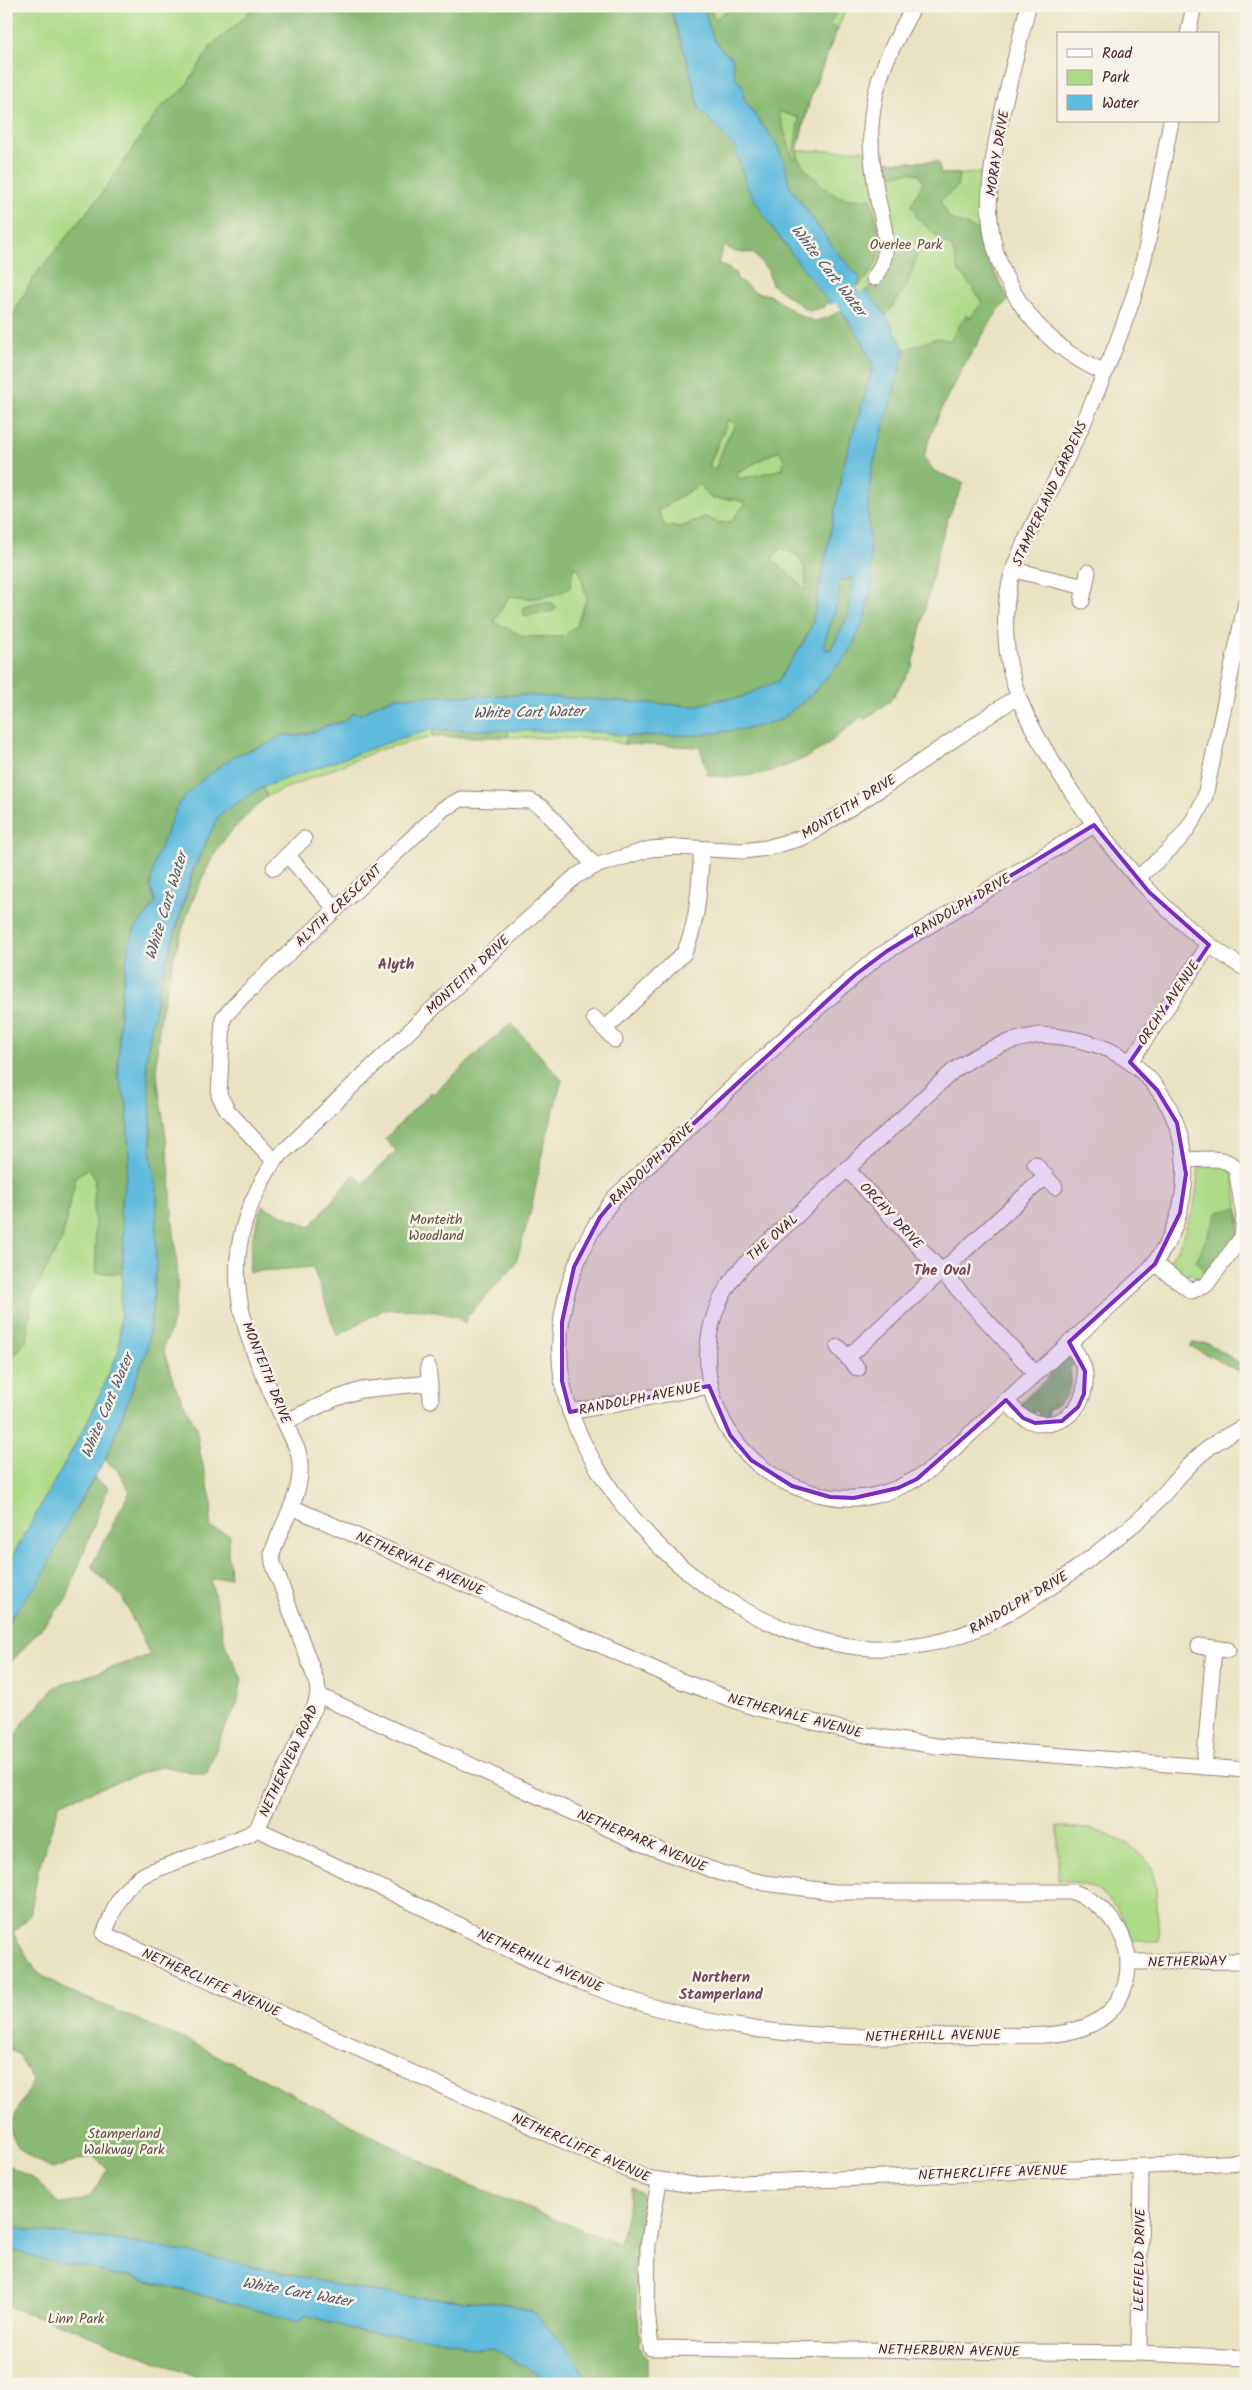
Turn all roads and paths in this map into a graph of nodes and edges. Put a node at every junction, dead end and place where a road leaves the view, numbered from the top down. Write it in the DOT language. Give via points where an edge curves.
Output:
graph roads {
  1 [pos="914,6"];
  2 [pos="1028,6"];
  3 [pos="1194,6"];
  4 [pos="1188,32"];
  5 [pos="1171,122"];
  6 [pos="874,278"];
  7 [pos="1105,373"];
  8 [pos="1014,570"];
  9 [pos="1088,572"];
  10 [pos="1246,602"];
  11 [pos="1019,699"];
  12 [pos="1094,825"];
  13 [pos="304,839"];
  14 [pos="702,850"];
  15 [pos="287,855"];
  16 [pos="595,866"];
  17 [pos="274,868"];
  18 [pos="1137,878"];
  19 [pos="336,909"];
  20 [pos="1209,945"];
  21 [pos="1246,969"];
  22 [pos="594,1018"];
  23 [pos="605,1029"];
  24 [pos="615,1040"];
  25 [pos="1130,1062"];
  26 [pos="274,1160"];
  27 [pos="1184,1160"];
  28 [pos="1035,1164"];
  29 [pos="848,1170"];
  30 [pos="1154,1264"];
  31 [pos="942,1271"];
  32 [pos="1069,1342"];
  33 [pos="428,1366"];
  34 [pos="858,1369"];
  35 [pos="1036,1373"];
  36 [pos="430,1383"];
  37 [pos="710,1386"];
  38 [pos="431,1400"];
  39 [pos="1006,1400"];
  40 [pos="570,1412"];
  41 [pos="285,1422"];
  42 [pos="1246,1426"];
  43 [pos="292,1506"];
  44 [pos="1199,1646"];
  45 [pos="318,1695"];
  46 [pos="1204,1767"];
  47 [pos="1246,1770"];
  48 [pos="257,1829"];
  49 [pos="104,1934"];
  50 [pos="1246,1961"];
  51 [pos="1128,1962"];
  52 [pos="1246,2162"];
  53 [pos="1140,2167"];
  54 [pos="659,2182"];
  55 [pos="1138,2353"];
  56 [pos="1246,2358"];
  1 -- 6 [label="street" via="878,79 866,162 886,244 882,266"];
  2 -- 7 [label="street, MORAY DRIVE" via="997,144 990,190 990,225 1008,284 1026,314 1058,346"];
  3 -- 4 [label="street"];
  5 -- 7 [label="street, STAMPERLAND GARDENS" via="1138,280"];
  7 -- 8 [label="street, STAMPERLAND GARDENS"];
  8 -- 9 [label="street" via="1084,594"];
  8 -- 11 [label="street, STAMPERLAND GARDENS" via="1008,596 1006,632"];
  10 -- 18 [label="street" via="1203,802 1176,844"];
  11 -- 12 [label="street, STAMPERLAND GARDENS" via="1044,748"];
  11 -- 14 [label="street, MONTEITH DRIVE" via="1009,702 804,837 744,851"];
  12 -- 18 [label="street, STAMPERLAND GARDENS"];
  12 -- 40 [label="street, RANDOLPH DRIVE" via="876,958 804,1020 615,1197 583,1246 566,1296 560,1357"];
  13 -- 15 [label="street"];
  14 -- 16 [label="street, MONTEITH DRIVE" via="677,847 650,850"];
  14 -- 23 [label="street" via="695,914 684,953"];
  15 -- 17 [label="street"];
  15 -- 19 [label="street"];
  16 -- 19 [label="street, ALYTH CRESCENT" via="543,808 531,801 461,799 443,808"];
  16 -- 26 [label="street, MONTEITH DRIVE" via="562,887"];
  18 -- 20 [label="street, STAMPERLAND GARDENS" via="1187,928"];
  19 -- 26 [label="street, ALYTH CRESCENT" via="222,1018 219,1095 228,1111"];
  20 -- 21 [label="street, STAMPERLAND GARDENS"];
  20 -- 25 [label="street, ORCHY AVENUE"];
  22 -- 23 [label="street"];
  23 -- 24 [label="street"];
  25 -- 27 [label="street, THE OVAL" via="1157,1090 1173,1116"];
  25 -- 29 [label="street, THE OVAL" via="1085,1040 1063,1036 1040,1034 990,1048 953,1071"];
  26 -- 41 [label="street, MONTEITH DRIVE" via="257,1187 239,1242 238,1301 245,1329"];
  27 -- 30 [label="street, THE OVAL" via="1185,1182 1180,1214"];
  27 -- 30 [label="street" via="1221,1159 1236,1169 1244,1216 1242,1237 1199,1290 1191,1291"];
  28 -- 31 [label="street" via="1051,1182"];
  29 -- 31 [label="street, ORCHY DRIVE"];
  29 -- 37 [label="street, THE OVAL" via="737,1272 717,1307 710,1329 707,1365"];
  30 -- 32 [label="street, THE OVAL"];
  31 -- 34 [label="street" via="843,1352"];
  31 -- 35 [label="street, ORCHY DRIVE"];
  32 -- 35 [label="street, THE OVAL"];
  32 -- 39 [label="street" via="1082,1362 1085,1378 1081,1401 1071,1414 1062,1421 1035,1423 1023,1418"];
  33 -- 36 [label="street"];
  35 -- 39 [label="street, THE OVAL"];
  36 -- 38 [label="street"];
  36 -- 41 [label="street" via="361,1390"];
  37 -- 39 [label="street, THE OVAL" via="717,1411 730,1435 751,1460 792,1486 830,1497 869,1497 917,1479"];
  37 -- 40 [label="street, RANDOLPH AVENUE"];
  40 -- 42 [label="street, RANDOLPH DRIVE" via="590,1456 629,1515 662,1552 689,1574 724,1598 777,1626 831,1642 883,1648 929,1644 967,1633 1041,1593 1086,1563 1138,1521 1208,1446"];
  41 -- 43 [label="street, MONTEITH DRIVE" via="302,1464"];
  43 -- 45 [label="street, NETHERVIEW ROAD" via="276,1542 273,1563"];
  43 -- 46 [label="street, NETHERVALE AVENUE" via="681,1681 752,1707 866,1735 937,1746"];
  44 -- 46 [label="street" via="1221,1650"];
  45 -- 48 [label="street, NETHERVIEW ROAD" via="316,1706"];
  45 -- 51 [label="street, NETHERPARK AVENUE" via="640,1843 721,1873 765,1883 834,1892 1074,1892 1100,1905 1125,1942"];
  46 -- 47 [label="street, NETHERVALE AVENUE"];
  48 -- 49 [label="street, NETHERVIEW ROAD" via="133,1881 123,1891"];
  48 -- 51 [label="street, NETHERHILL AVENUE" via="570,1977 634,2001 748,2028 818,2036 894,2038 1058,2033 1085,2027 1115,2006 1126,1988"];
  49 -- 54 [label="street, NETHERCLIFFE AVENUE"];
  50 -- 51 [label="street, NETHERWAY"];
  52 -- 53 [label="street, NETHERCLIFFE AVENUE"];
  53 -- 54 [label="street, NETHERCLIFFE AVENUE" via="693,2185"];
  53 -- 55 [label="street, LEEFIELD DRIVE"];
  54 -- 55 [label="street, NETHERBURN AVENUE" via="648,2244 647,2311 651,2348"];
  55 -- 56 [label="street, NETHERBURN AVENUE"];
}
